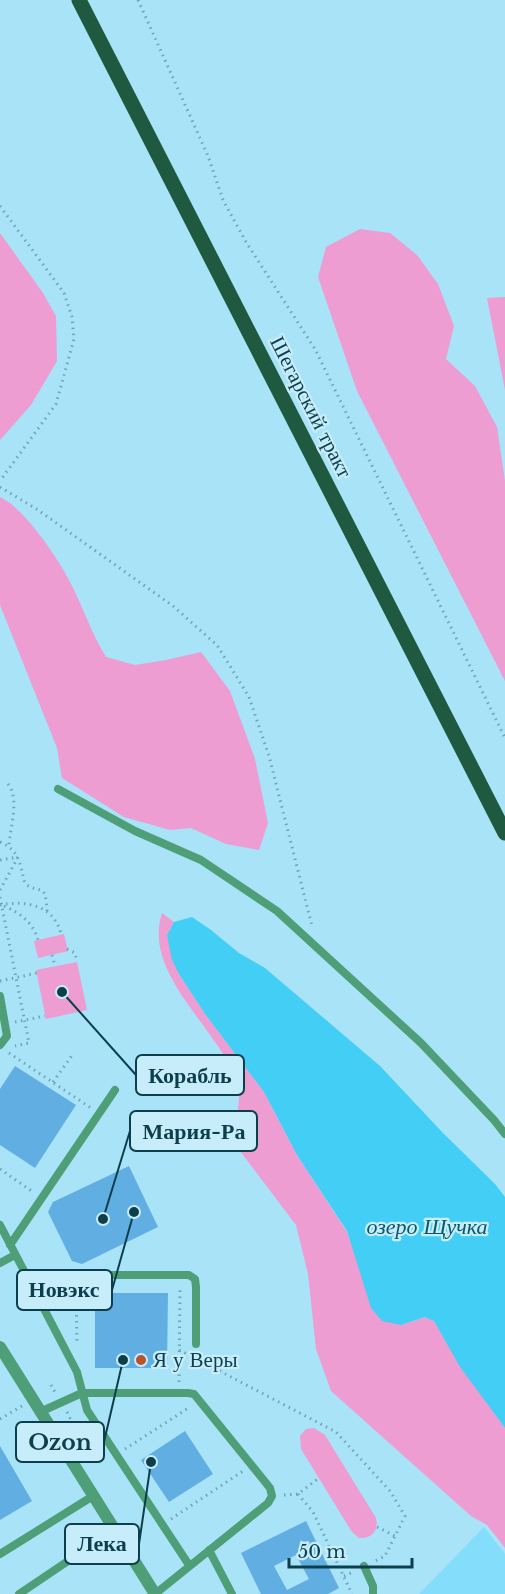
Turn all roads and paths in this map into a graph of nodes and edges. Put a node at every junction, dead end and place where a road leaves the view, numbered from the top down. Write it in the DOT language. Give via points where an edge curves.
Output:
graph roads {
  1 [pos="79,0"];
  2 [pos="138,0"];
  3 [pos="0,206"];
  4 [pos="0,481"];
  5 [pos="0,487"];
  6 [pos="505,738"];
  7 [pos="8,784"];
  8 [pos="58,789"];
  9 [pos="505,833"];
  10 [pos="0,842"];
  11 [pos="9,846"];
  12 [pos="18,857"];
  13 [pos="0,860"];
  14 [pos="0,890"];
  15 [pos="0,897"];
  16 [pos="1,905"];
  17 [pos="46,911"];
  18 [pos="61,934"];
  19 [pos="38,940"];
  20 [pos="317,947"];
  21 [pos="67,949"];
  22 [pos="52,955"];
  23 [pos="76,962"];
  24 [pos="55,966"];
  25 [pos="37,973"];
  26 [pos="16,977"];
  27 [pos="0,981"];
  28 [pos="0,996"];
  29 [pos="45,1016"];
  30 [pos="25,1020"];
  31 [pos="5,1024"];
  32 [pos="0,1046"];
  33 [pos="9,1053"];
  34 [pos="73,1054"];
  35 [pos="53,1083"];
  36 [pos="115,1090"];
  37 [pos="99,1113"];
  38 [pos="505,1134"];
  39 [pos="0,1169"];
  40 [pos="42,1198"];
  41 [pos="0,1225"];
  42 [pos="10,1245"];
  43 [pos="15,1255"];
  44 [pos="0,1263"];
  45 [pos="180,1273"];
  46 [pos="76,1275"];
  47 [pos="30,1284"];
  48 [pos="196,1344"];
  49 [pos="0,1347"];
  50 [pos="180,1350"];
  51 [pos="77,1372"];
  52 [pos="82,1393"];
  53 [pos="179,1393"];
  54 [pos="32,1399"];
  55 [pos="201,1401"];
  56 [pos="40,1412"];
  57 [pos="0,1419"];
  58 [pos="317,1422"];
  59 [pos="314,1428"];
  60 [pos="116,1455"];
  61 [pos="252,1465"];
  62 [pos="319,1478"];
  63 [pos="298,1494"];
  64 [pos="93,1496"];
  65 [pos="272,1496"];
  66 [pos="162,1525"];
  67 [pos="377,1527"];
  68 [pos="114,1530"];
  69 [pos="395,1536"];
  70 [pos="209,1550"];
  71 [pos="0,1554"];
  72 [pos="189,1565"];
  73 [pos="364,1566"];
  74 [pos="344,1576"];
  75 [pos="19,1594"];
  76 [pos="155,1594"];
  77 [pos="231,1594"];
  78 [pos="352,1594"];
  79 [pos="373,1594"];
  1 -- 9 [label="main road, Шегарский тракт"];
  2 -- 6 [label="path" via="208,156 223,200 315,349"];
  3 -- 4 [label="path" via="64,293 74,339 56,404"];
  5 -- 20 [label="path" via="172,606 217,645 249,697 269,756"];
  7 -- 11 [label="path" via="15,805"];
  8 -- 20 [label="lane" via="135,831 201,860 277,911"];
  10 -- 11 [label="path"];
  11 -- 12 [label="path"];
  12 -- 13 [label="path"];
  12 -- 14 [label="path"];
  12 -- 17 [label="path" via="25,884 45,894"];
  15 -- 16 [label="path"];
  16 -- 17 [label="path" via="26,903"];
  16 -- 19 [label="path" via="24,916"];
  16 -- 26 [label="path"];
  17 -- 18 [label="path" via="56,920"];
  20 -- 38 [label="lane" via="421,1043"];
  21 -- 23 [label="path" via="75,953"];
  22 -- 24 [label="path"];
  25 -- 26 [label="path"];
  26 -- 27 [label="path"];
  26 -- 30 [label="path"];
  28 -- 31 [label="lane"];
  29 -- 30 [label="path"];
  30 -- 31 [label="path"];
  30 -- 33 [label="path" via="29,1043 14,1046"];
  31 -- 32 [label="lane" via="7,1036"];
  32 -- 33 [label="path"];
  33 -- 35 [label="path"];
  34 -- 35 [label="path"];
  35 -- 37 [label="path"];
  36 -- 37 [label="lane"];
  37 -- 40 [label="lane"];
  39 -- 40 [label="path"];
  40 -- 42 [label="lane"];
  41 -- 42 [label="lane"];
  42 -- 43 [label="lane"];
  43 -- 44 [label="lane"];
  43 -- 47 [label="lane"];
  45 -- 46 [label="lane"];
  45 -- 48 [label="lane" via="195,1279"];
  45 -- 50 [label="path"];
  46 -- 47 [label="lane" via="45,1276"];
  46 -- 51 [label="path"];
  47 -- 51 [label="lane"];
  49 -- 54 [label="street"];
  50 -- 53 [label="path"];
  50 -- 58 [label="path"];
  51 -- 52 [label="lane"];
  52 -- 53 [label="lane"];
  52 -- 56 [label="lane"];
  52 -- 60 [label="lane" via="87,1410"];
  53 -- 55 [label="lane" via="194,1394"];
  54 -- 56 [label="street"];
  54 -- 57 [label="path"];
  55 -- 60 [label="path"];
  55 -- 61 [label="lane"];
  56 -- 64 [label="street"];
  58 -- 59 [label="path"];
  58 -- 69 [label="path" via="336,1432 390,1491 405,1516"];
  60 -- 66 [label="lane"];
  61 -- 65 [label="lane"];
  61 -- 66 [label="path"];
  62 -- 63 [label="path"];
  63 -- 65 [label="path"];
  63 -- 74 [label="path" via="313,1512"];
  64 -- 68 [label="street"];
  64 -- 71 [label="lane"];
  65 -- 70 [label="lane"];
  66 -- 72 [label="lane"];
  67 -- 69 [label="path"];
  68 -- 75 [label="lane"];
  68 -- 76 [label="street"];
  69 -- 73 [label="path" via="385,1556"];
  70 -- 72 [label="lane"];
  70 -- 77 [label="lane"];
  72 -- 76 [label="lane"];
  73 -- 74 [label="path"];
  73 -- 79 [label="lane"];
  74 -- 78 [label="path"];
}
